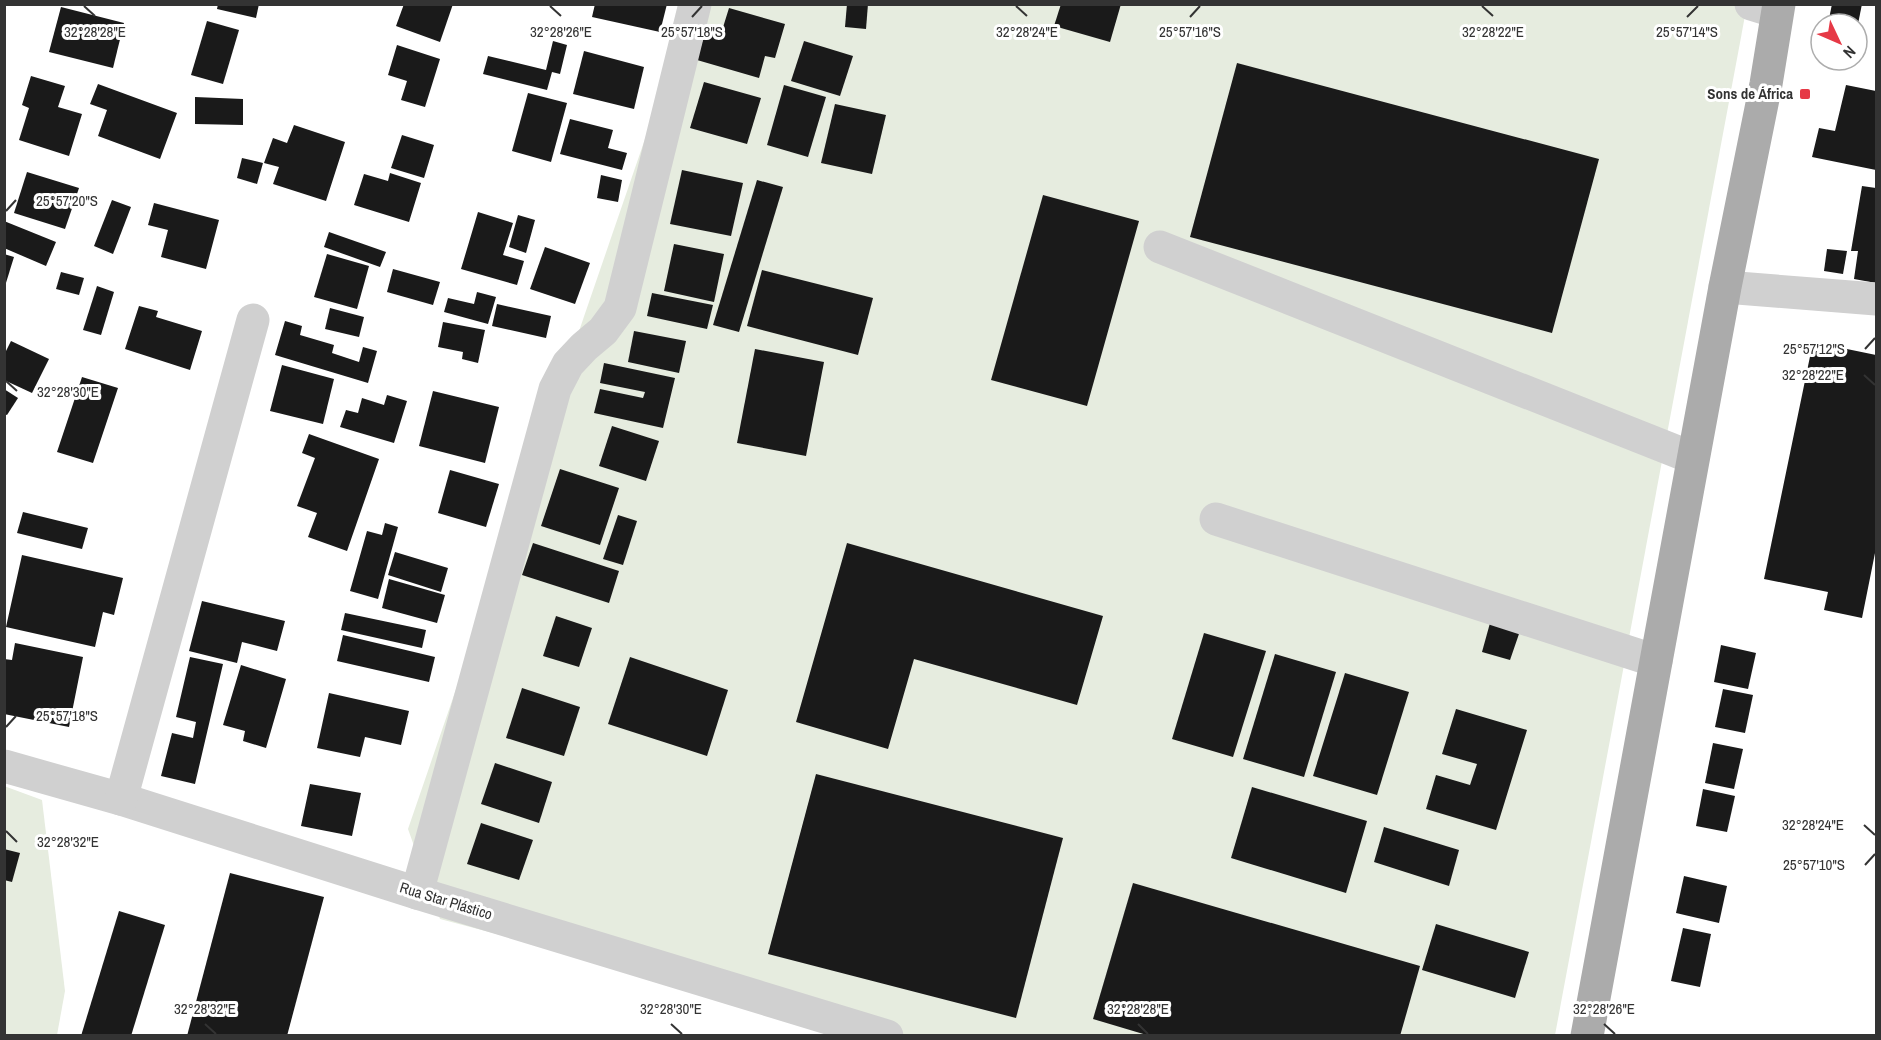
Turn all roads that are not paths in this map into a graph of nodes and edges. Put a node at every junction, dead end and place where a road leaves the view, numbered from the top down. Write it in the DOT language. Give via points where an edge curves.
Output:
graph roads {
  1 [pos="695,4"];
  2 [pos="1769,7"];
  3 [pos="1160,248"];
  4 [pos="1725,287"];
  5 [pos="1876,299"];
  6 [pos="253,320"];
  7 [pos="1693,458"];
  8 [pos="1216,519"];
  9 [pos="1656,661"];
  10 [pos="4,766"];
  11 [pos="121,799"];
  12 [pos="417,893"];
  13 [pos="887,1035"];
  14 [pos="1587,1035"];
  1 -- 12 [label="street" via="620,308 603,331 568,364 555,389"];
  2 -- 4 [label="main road" via="1766,84"];
  3 -- 7 [label="street"];
  4 -- 5 [label="street"];
  4 -- 7 [label="main road"];
  6 -- 11 [label="street"];
  7 -- 9 [label="main road"];
  8 -- 9 [label="street"];
  9 -- 14 [label="main road"];
  10 -- 11 [label="street, Rua Star Plástico"];
  11 -- 12 [label="street, Rua Star Plástico"];
  12 -- 13 [label="street, Rua Star Plástico"];
}
